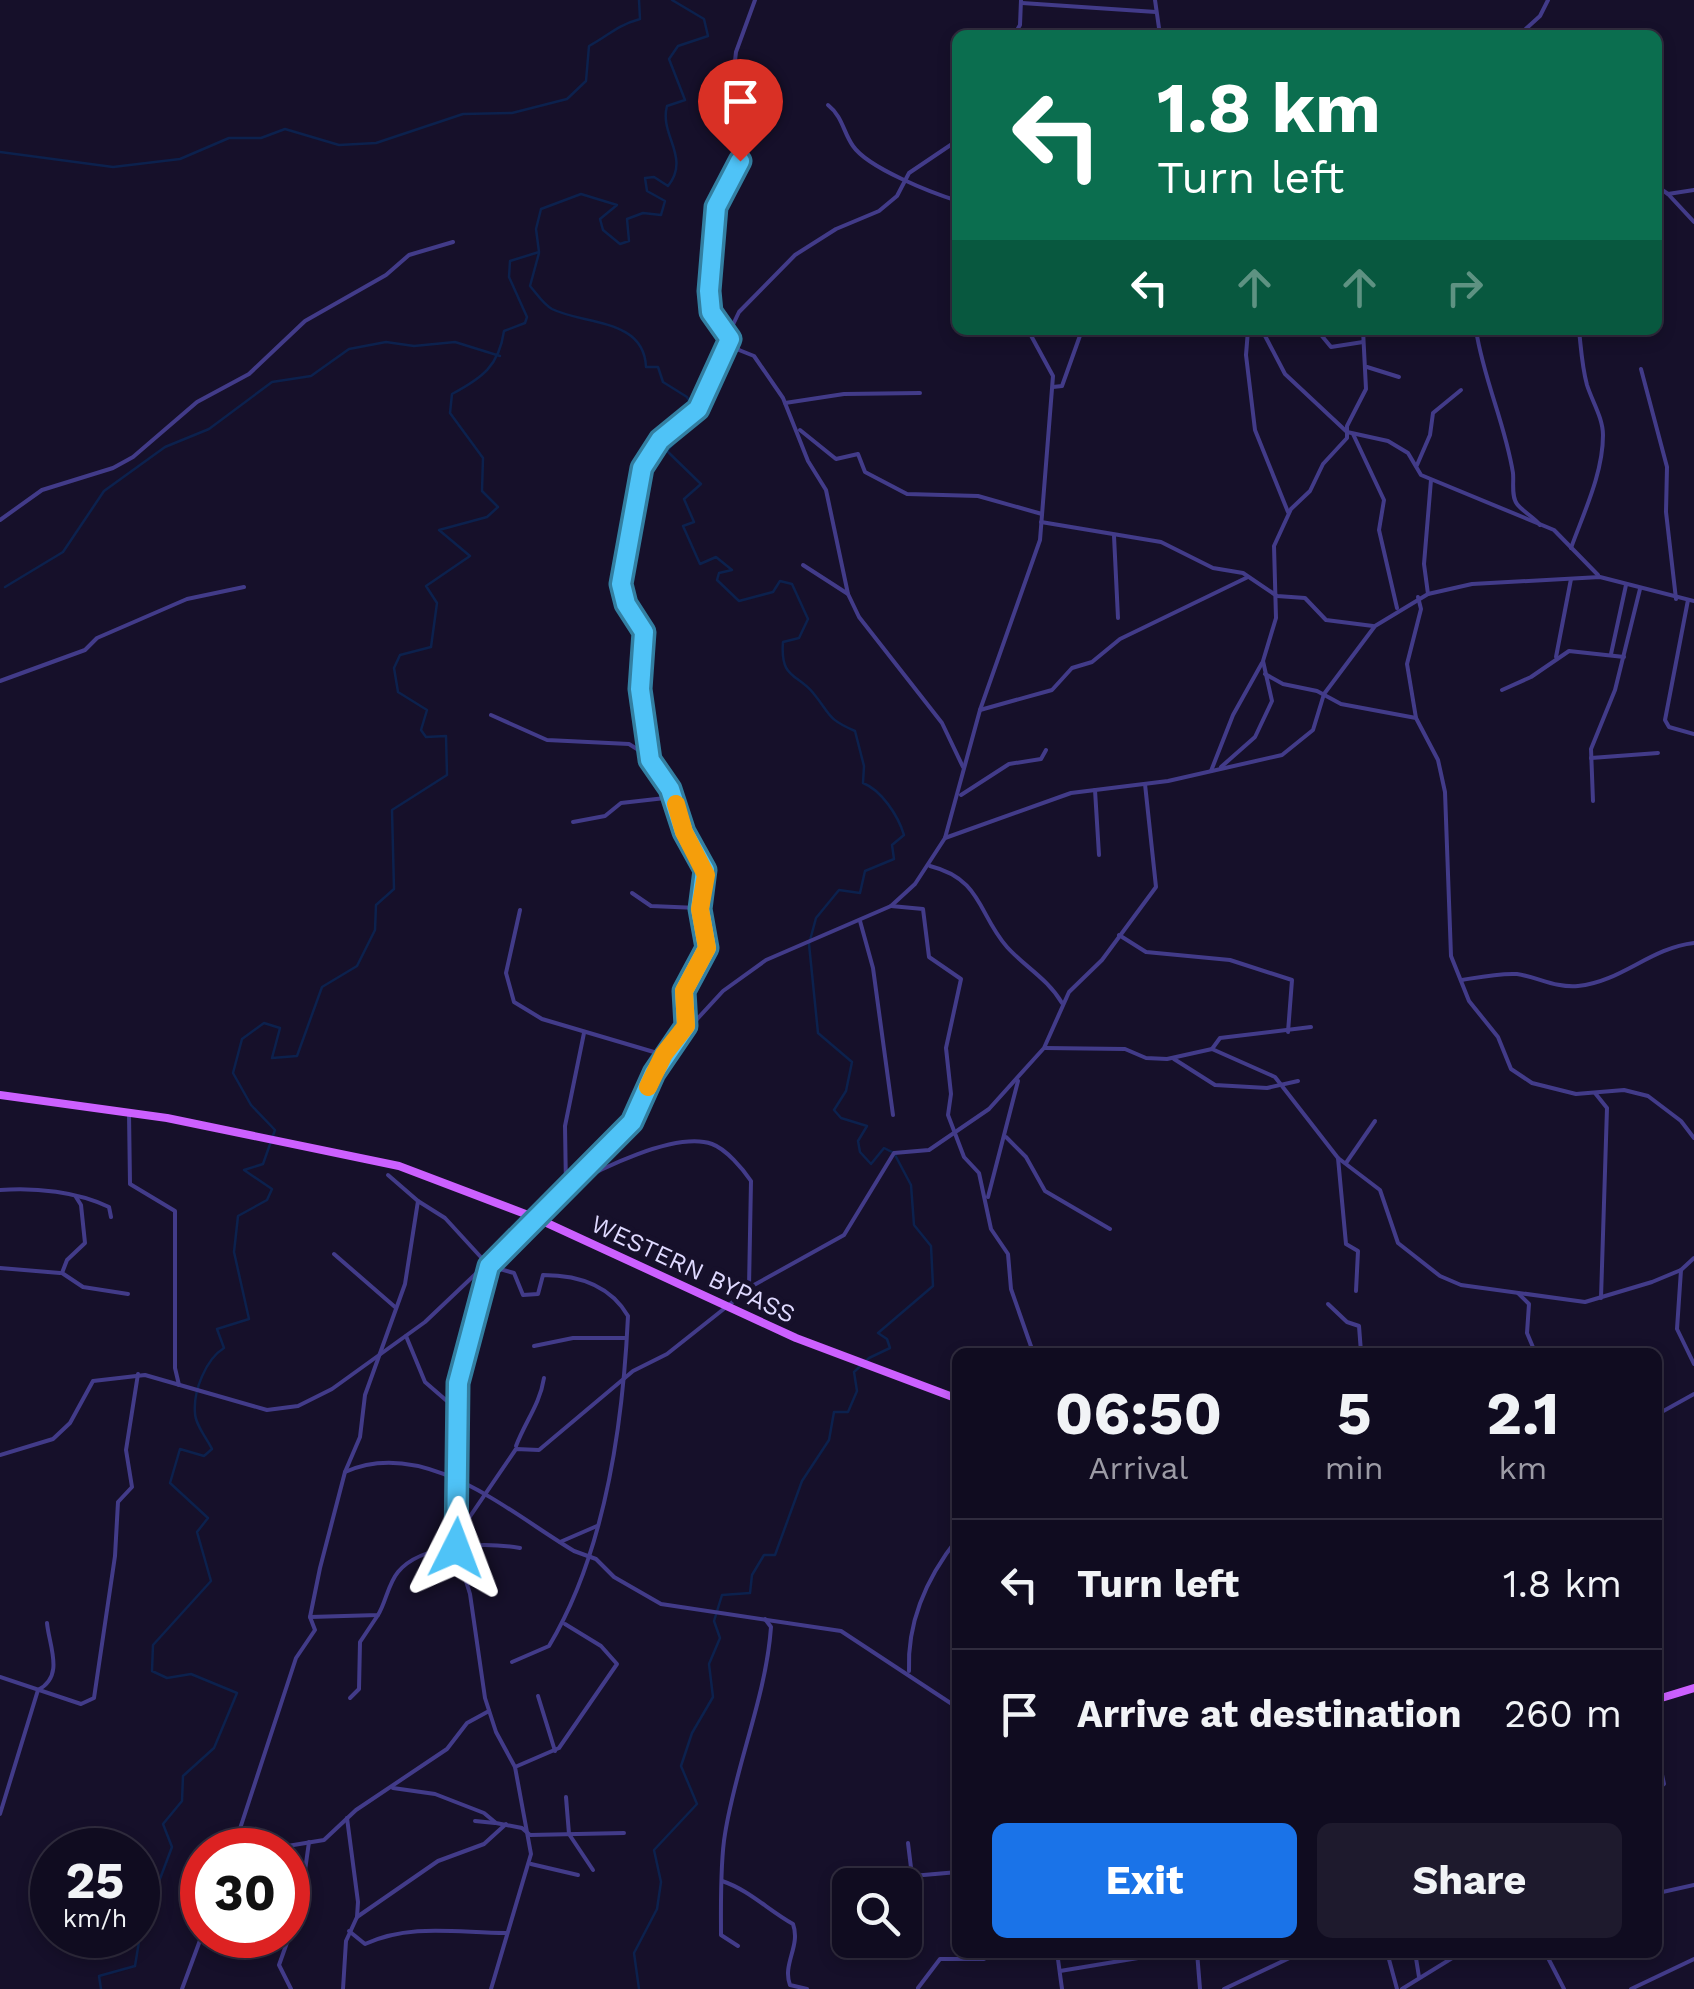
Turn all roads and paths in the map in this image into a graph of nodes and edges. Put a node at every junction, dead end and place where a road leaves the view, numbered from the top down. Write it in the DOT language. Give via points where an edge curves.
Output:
graph roads {
  1 [pos="755,0"];
  2 [pos="1155,0"];
  3 [pos="1548,0"];
  4 [pos="1022,2"];
  5 [pos="1156,12"];
  6 [pos="1015,30"];
  7 [pos="1159,30"];
  8 [pos="1525,30"];
  9 [pos="828,105"];
  10 [pos="952,144"];
  11 [pos="906,178"];
  12 [pos="1662,190"];
  13 [pos="1694,190"];
  14 [pos="1668,194"];
  15 [pos="952,199"];
  16 [pos="1694,222"];
  17 [pos="453,242"];
  18 [pos="1031,335"];
  19 [pos="1081,335"];
  20 [pos="1248,335"];
  21 [pos="1265,335"];
  22 [pos="1321,335"];
  23 [pos="1363,335"];
  24 [pos="1477,335"];
  25 [pos="1580,335"];
  26 [pos="730,336"];
  27 [pos="1364,342"];
  28 [pos="1367,367"];
  29 [pos="1641,369"];
  30 [pos="1399,376"];
  31 [pos="1053,388"];
  32 [pos="1461,390"];
  33 [pos="920,393"];
  34 [pos="785,403"];
  35 [pos="797,427"];
  36 [pos="1350,433"];
  37 [pos="812,442"];
  38 [pos="804,450"];
  39 [pos="1417,465"];
  40 [pos="1431,480"];
  41 [pos="1288,513"];
  42 [pos="1042,514"];
  43 [pos="0,520"];
  44 [pos="1041,522"];
  45 [pos="1542,527"];
  46 [pos="1114,536"];
  47 [pos="1570,548"];
  48 [pos="804,565"];
  49 [pos="1249,576"];
  50 [pos="1600,577"];
  51 [pos="1572,579"];
  52 [pos="1626,585"];
  53 [pos="244,587"];
  54 [pos="1640,588"];
  55 [pos="848,594"];
  56 [pos="1274,594"];
  57 [pos="1428,594"];
  58 [pos="1418,598"];
  59 [pos="1676,599"];
  60 [pos="1691,600"];
  61 [pos="1397,609"];
  62 [pos="1118,618"];
  63 [pos="1375,626"];
  64 [pos="1610,656"];
  65 [pos="1556,657"];
  66 [pos="1624,657"];
  67 [pos="1263,661"];
  68 [pos="1265,674"];
  69 [pos="0,681"];
  70 [pos="1502,690"];
  71 [pos="1324,694"];
  72 [pos="980,710"];
  73 [pos="491,715"];
  74 [pos="1416,718"];
  75 [pos="1694,734"];
  76 [pos="1046,750"];
  77 [pos="1658,753"];
  78 [pos="1591,758"];
  79 [pos="650,760"];
  80 [pos="1220,768"];
  81 [pos="1211,771"];
  82 [pos="964,772"];
  83 [pos="1145,784"];
  84 [pos="1095,790"];
  85 [pos="958,796"];
  86 [pos="674,797"];
  87 [pos="1594,801"];
  88 [pos="573,822"];
  89 [pos="945,838"];
  90 [pos="1098,854"];
  91 [pos="930,866"];
  92 [pos="632,894"];
  93 [pos="891,906"];
  94 [pos="700,909"];
  95 [pos="520,910"];
  96 [pos="860,922"];
  97 [pos="1119,935"];
  98 [pos="1694,943"];
  99 [pos="1462,980"];
  100 [pos="1063,1005"];
  101 [pos="686,1026"];
  102 [pos="1311,1028"];
  103 [pos="584,1032"];
  104 [pos="1288,1032"];
  105 [pos="1044,1048"];
  106 [pos="1212,1049"];
  107 [pos="664,1054"];
  108 [pos="1174,1058"];
  109 [pos="1019,1076"];
  110 [pos="1298,1081"];
  111 [pos="1282,1086"];
  112 [pos="1595,1094"];
  113 [pos="0,1095"];
  114 [pos="129,1113"];
  115 [pos="893,1115"];
  116 [pos="1375,1121"];
  117 [pos="957,1131"];
  118 [pos="1006,1137"];
  119 [pos="1694,1138"];
  120 [pos="1338,1158"];
  121 [pos="1346,1162"];
  122 [pos="388,1175"];
  123 [pos="566,1188"];
  124 [pos="0,1190"];
  125 [pos="76,1197"];
  126 [pos="418,1201"];
  127 [pos="987,1202"];
  128 [pos="111,1217"];
  129 [pos="536,1218"];
  130 [pos="1110,1229"];
  131 [pos="334,1254"];
  132 [pos="1694,1258"];
  133 [pos="489,1266"];
  134 [pos="0,1268"];
  135 [pos="1681,1270"];
  136 [pos="62,1273"];
  137 [pos="749,1289"];
  138 [pos="1356,1291"];
  139 [pos="1518,1293"];
  140 [pos="128,1294"];
  141 [pos="1541,1294"];
  142 [pos="1600,1299"];
  143 [pos="1328,1304"];
  144 [pos="1528,1304"];
  145 [pos="395,1306"];
  146 [pos="724,1308"];
  147 [pos="406,1336"];
  148 [pos="626,1338"];
  149 [pos="534,1346"];
  150 [pos="1032,1348"];
  151 [pos="1361,1348"];
  152 [pos="1534,1348"];
  153 [pos="379,1353"];
  154 [pos="1694,1364"];
  155 [pos="138,1374"];
  156 [pos="544,1378"];
  157 [pos="621,1381"];
  158 [pos="179,1386"];
  159 [pos="1694,1394"];
  160 [pos="952,1397"];
  161 [pos="456,1408"];
  162 [pos="1662,1412"];
  163 [pos="516,1449"];
  164 [pos="0,1454"];
  165 [pos="344,1472"];
  166 [pos="456,1480"];
  167 [pos="483,1493"];
  168 [pos="597,1526"];
  169 [pos="458,1534"];
  170 [pos="558,1542"];
  171 [pos="952,1547"];
  172 [pos="456,1548"];
  173 [pos="520,1548"];
  174 [pos="588,1556"];
  175 [pos="378,1615"];
  176 [pos="310,1616"];
  177 [pos="765,1619"];
  178 [pos="46,1623"];
  179 [pos="563,1623"];
  180 [pos="512,1662"];
  181 [pos="909,1673"];
  182 [pos="0,1677"];
  183 [pos="1694,1688"];
  184 [pos="38,1690"];
  185 [pos="538,1696"];
  186 [pos="350,1698"];
  187 [pos="1662,1698"];
  188 [pos="952,1704"];
  189 [pos="489,1710"];
  190 [pos="555,1751"];
  191 [pos="514,1767"];
  192 [pos="393,1788"];
  193 [pos="566,1797"];
  194 [pos="0,1814"];
  195 [pos="346,1818"];
  196 [pos="475,1822"];
  197 [pos="496,1823"];
  198 [pos="506,1824"];
  199 [pos="240,1828"];
  200 [pos="569,1834"];
  201 [pos="624,1834"];
  202 [pos="530,1835"];
  203 [pos="310,1842"];
  204 [pos="908,1843"];
  205 [pos="531,1864"];
  206 [pos="593,1870"];
  207 [pos="952,1873"];
  208 [pos="578,1875"];
  209 [pos="722,1881"];
  210 [pos="1694,1885"];
  211 [pos="1662,1892"];
  212 [pos="357,1917"];
  213 [pos="348,1931"];
  214 [pos="506,1934"];
  215 [pos="738,1946"];
  216 [pos="193,1958"];
  217 [pos="282,1958"];
  218 [pos="1058,1958"];
  219 [pos="1138,1958"];
  220 [pos="1197,1958"];
  221 [pos="1289,1958"];
  222 [pos="1389,1958"];
  223 [pos="1416,1958"];
  224 [pos="1453,1958"];
  225 [pos="1548,1958"];
  226 [pos="984,1959"];
  227 [pos="1694,1959"];
  228 [pos="1450,1960"];
  229 [pos="1060,1971"];
  230 [pos="1420,1978"];
  231 [pos="182,1989"];
  232 [pos="290,1989"];
  233 [pos="343,1989"];
  234 [pos="491,1989"];
  235 [pos="807,1989"];
  236 [pos="918,1989"];
  237 [pos="1062,1989"];
  238 [pos="1200,1989"];
  239 [pos="1224,1989"];
  240 [pos="1400,1989"];
  241 [pos="1564,1989"];
  242 [pos="1631,1989"];
  1 -- 26 [label="street" via="736,52 732,87 754,124 716,207 709,291 711,312"];
  2 -- 5 [label="street"];
  3 -- 8 [label="street"];
  4 -- 5 [label="street"];
  4 -- 6 [label="street"];
  5 -- 7 [label="street"];
  9 -- 11 [label="street" via="856,149"];
  10 -- 11 [label="street"];
  11 -- 15 [label="street"];
  11 -- 26 [label="street" via="879,211 795,254 748,301"];
  12 -- 14 [label="street"];
  13 -- 14 [label="street"];
  14 -- 16 [label="street"];
  17 -- 43 [label="street" via="409,255 305,321 250,374 197,402 114,468 42,490"];
  18 -- 31 [label="street" via="1047,360"];
  19 -- 31 [label="street" via="1069,374"];
  20 -- 41 [label="street" via="1255,430"];
  21 -- 36 [label="street" via="1286,374"];
  22 -- 27 [label="street" via="1330,348"];
  23 -- 27 [label="street"];
  24 -- 45 [label="street" via="1482,374 1503,421 1514,499"];
  25 -- 47 [label="street" via="1603,437 1598,472"];
  26 -- 34 [label="street" via="754,356"];
  26 -- 79 [label="street" via="698,409 650,452 636,495 621,584 644,632 640,689"];
  27 -- 28 [label="street"];
  28 -- 30 [label="street"];
  28 -- 36 [label="street"];
  29 -- 59 [label="street" via="1667,467"];
  31 -- 42 [label="street"];
  32 -- 39 [label="street" via="1433,413"];
  33 -- 34 [label="street"];
  34 -- 35 [label="street"];
  35 -- 37 [label="street"];
  35 -- 38 [label="street"];
  36 -- 39 [label="street" via="1388,440"];
  36 -- 41 [label="street"];
  36 -- 61 [label="street" via="1384,500 1379,530"];
  37 -- 38 [label="street"];
  37 -- 42 [label="street" via="836,458 858,454 865,472 907,494 978,496"];
  38 -- 55 [label="street" via="829,500"];
  39 -- 40 [label="street"];
  40 -- 45 [label="street"];
  40 -- 57 [label="street"];
  41 -- 56 [label="street" via="1272,557"];
  42 -- 44 [label="street"];
  44 -- 46 [label="street"];
  44 -- 72 [label="street" via="1033,568"];
  45 -- 47 [label="street"];
  46 -- 49 [label="street" via="1137,535 1212,568"];
  46 -- 62 [label="street"];
  47 -- 50 [label="street"];
  48 -- 55 [label="street"];
  49 -- 56 [label="street"];
  49 -- 72 [label="street" via="1120,639 1092,662 1072,668 1052,690"];
  50 -- 51 [label="street"];
  50 -- 52 [label="street"];
  51 -- 57 [label="street" via="1472,584"];
  51 -- 65 [label="street"];
  52 -- 54 [label="street"];
  52 -- 64 [label="street"];
  53 -- 69 [label="street" via="187,599 97,638 85,650"];
  54 -- 59 [label="street"];
  54 -- 66 [label="street"];
  55 -- 82 [label="street" via="869,633 949,732"];
  56 -- 63 [label="street" via="1304,598 1326,620"];
  56 -- 67 [label="street" via="1276,625"];
  57 -- 58 [label="street"];
  58 -- 61 [label="street"];
  58 -- 74 [label="street" via="1407,679"];
  59 -- 60 [label="street"];
  60 -- 75 [label="street" via="1665,720"];
  61 -- 63 [label="street"];
  63 -- 71 [label="street"];
  64 -- 65 [label="street" via="1570,650"];
  64 -- 66 [label="street"];
  65 -- 70 [label="street"];
  66 -- 78 [label="street"];
  67 -- 68 [label="street"];
  67 -- 81 [label="street"];
  68 -- 71 [label="street"];
  68 -- 80 [label="street" via="1272,694 1260,731"];
  71 -- 74 [label="street" via="1341,704"];
  71 -- 80 [label="street" via="1313,730 1291,750"];
  72 -- 82 [label="street"];
  73 -- 79 [label="street" via="547,740 629,744"];
  74 -- 99 [label="street" via="1442,773 1448,940"];
  76 -- 85 [label="street" via="1041,759 1008,764"];
  77 -- 78 [label="street"];
  78 -- 87 [label="street"];
  79 -- 86 [label="street"];
  80 -- 81 [label="street"];
  81 -- 83 [label="street"];
  82 -- 85 [label="street"];
  83 -- 84 [label="street"];
  83 -- 97 [label="street" via="1158,880"];
  84 -- 89 [label="street"];
  84 -- 90 [label="street"];
  85 -- 89 [label="street"];
  86 -- 88 [label="street" via="621,803 605,816"];
  86 -- 94 [label="street" via="705,870"];
  89 -- 91 [label="street"];
  91 -- 93 [label="street"];
  91 -- 100 [label="street" via="974,892 1007,947"];
  92 -- 94 [label="street" via="651,906"];
  93 -- 96 [label="street"];
  93 -- 117 [label="street" via="923,908 929,957 961,980 946,1053 948,1115"];
  94 -- 101 [label="street" via="707,948 684,991"];
  95 -- 103 [label="street" via="508,990 524,1010"];
  96 -- 101 [label="street" via="755,967"];
  96 -- 115 [label="street" via="873,968"];
  97 -- 100 [label="street"];
  97 -- 104 [label="street" via="1146,952 1230,960 1292,980"];
  98 -- 99 [label="street" via="1660,950 1582,985 1513,974"];
  99 -- 112 [label="street" via="1514,1073 1532,1084"];
  100 -- 105 [label="street"];
  101 -- 107 [label="street"];
  102 -- 104 [label="street"];
  103 -- 107 [label="street"];
  103 -- 123 [label="street" via="566,1126"];
  104 -- 106 [label="street" via="1220,1038"];
  105 -- 108 [label="street" via="1125,1049 1146,1058"];
  105 -- 109 [label="street"];
  106 -- 108 [label="street"];
  106 -- 111 [label="street"];
  107 -- 123 [label="street" via="632,1122"];
  108 -- 111 [label="street" via="1215,1085"];
  109 -- 117 [label="street" via="984,1114"];
  109 -- 118 [label="street"];
  110 -- 111 [label="street"];
  111 -- 120 [label="street"];
  112 -- 119 [label="street" via="1624,1090 1648,1096"];
  112 -- 142 [label="street" via="1607,1108"];
  113 -- 114 [label="main road"];
  114 -- 129 [label="main road, WESTERN BYPASS" via="399,1166"];
  114 -- 158 [label="street" via="130,1184 175,1211"];
  116 -- 121 [label="street"];
  117 -- 127 [label="street" via="964,1157 980,1172"];
  117 -- 137 [label="street" via="929,1150 894,1153 849,1230"];
  118 -- 127 [label="street"];
  118 -- 130 [label="street" via="1046,1192"];
  120 -- 121 [label="street"];
  120 -- 138 [label="street" via="1346,1244 1358,1252"];
  121 -- 139 [label="street" via="1380,1190 1402,1248 1450,1280"];
  122 -- 126 [label="street"];
  123 -- 129 [label="street"];
  123 -- 137 [label="street" via="632,1154 700,1142 720,1147 751,1181"];
  124 -- 125 [label="street"];
  125 -- 128 [label="street" via="108,1205"];
  125 -- 136 [label="street" via="85,1243"];
  126 -- 133 [label="street" via="444,1218"];
  126 -- 145 [label="street"];
  127 -- 150 [label="street"];
  129 -- 133 [label="street"];
  129 -- 146 [label="main road, WESTERN BYPASS"];
  131 -- 145 [label="street"];
  132 -- 135 [label="street"];
  133 -- 147 [label="street"];
  133 -- 148 [label="street" via="514,1273 523,1295 538,1294 543,1275 600,1288 625,1311"];
  133 -- 161 [label="street" via="463,1352"];
  134 -- 136 [label="street"];
  135 -- 142 [label="street"];
  135 -- 154 [label="street" via="1677,1329"];
  136 -- 140 [label="street" via="82,1287"];
  137 -- 146 [label="street"];
  139 -- 141 [label="street"];
  139 -- 144 [label="street"];
  141 -- 142 [label="street"];
  141 -- 144 [label="street"];
  143 -- 151 [label="street" via="1359,1326"];
  144 -- 152 [label="street"];
  145 -- 153 [label="street"];
  146 -- 157 [label="street"];
  146 -- 160 [label="main road, WESTERN BYPASS"];
  147 -- 153 [label="street"];
  147 -- 161 [label="street" via="425,1382"];
  148 -- 149 [label="street"];
  148 -- 157 [label="street"];
  153 -- 158 [label="street" via="332,1390 298,1406 268,1410"];
  153 -- 165 [label="street"];
  155 -- 158 [label="street"];
  155 -- 164 [label="street" via="93,1380 70,1423 52,1439"];
  155 -- 184 [label="street" via="126,1450 132,1486 118,1502 94,1698 81,1704"];
  156 -- 163 [label="street"];
  157 -- 163 [label="street" via="540,1450"];
  157 -- 168 [label="street" via="617,1446"];
  159 -- 162 [label="street"];
  161 -- 166 [label="street"];
  163 -- 167 [label="street"];
  165 -- 166 [label="street" via="408,1466"];
  165 -- 176 [label="street"];
  166 -- 167 [label="street"];
  166 -- 169 [label="street"];
  167 -- 169 [label="street"];
  167 -- 170 [label="street"];
  168 -- 170 [label="street"];
  168 -- 174 [label="street"];
  169 -- 172 [label="street"];
  170 -- 174 [label="street"];
  171 -- 181 [label="street" via="914,1616"];
  172 -- 173 [label="street"];
  172 -- 175 [label="street" via="400,1569"];
  172 -- 189 [label="street"];
  174 -- 177 [label="street" via="661,1604"];
  174 -- 179 [label="street"];
  175 -- 176 [label="street"];
  175 -- 186 [label="street" via="360,1642 359,1689"];
  176 -- 199 [label="street" via="315,1630 296,1658"];
  177 -- 181 [label="street" via="841,1631"];
  177 -- 209 [label="street" via="771,1627 766,1668 724,1835"];
  178 -- 184 [label="street" via="54,1669"];
  179 -- 180 [label="street" via="544,1651"];
  179 -- 190 [label="street" via="618,1662"];
  181 -- 188 [label="street"];
  182 -- 184 [label="street"];
  183 -- 187 [label="main road"];
  184 -- 194 [label="street"];
  185 -- 190 [label="street"];
  189 -- 191 [label="street"];
  189 -- 192 [label="street"];
  190 -- 191 [label="street"];
  191 -- 202 [label="street"];
  192 -- 195 [label="street"];
  192 -- 197 [label="street" via="434,1794"];
  193 -- 200 [label="street"];
  195 -- 203 [label="street" via="324,1840"];
  195 -- 212 [label="street"];
  196 -- 197 [label="street"];
  197 -- 198 [label="street"];
  198 -- 202 [label="street"];
  198 -- 212 [label="street" via="484,1844 438,1862"];
  200 -- 201 [label="street"];
  200 -- 202 [label="street"];
  200 -- 206 [label="street"];
  202 -- 205 [label="street"];
  204 -- 207 [label="street" via="912,1876"];
  205 -- 208 [label="street"];
  205 -- 214 [label="street"];
  209 -- 215 [label="street" via="722,1934"];
  209 -- 235 [label="street" via="793,1924 788,1980"];
  210 -- 211 [label="street"];
  212 -- 213 [label="street"];
  213 -- 214 [label="street" via="365,1944 441,1929"];
  213 -- 233 [label="street"];
  214 -- 234 [label="street"];
  216 -- 231 [label="street"];
  217 -- 232 [label="street"];
  218 -- 229 [label="street"];
  219 -- 229 [label="street"];
  220 -- 238 [label="street"];
  221 -- 239 [label="street"];
  222 -- 240 [label="street"];
  223 -- 230 [label="street"];
  224 -- 228 [label="street"];
  225 -- 241 [label="street"];
  226 -- 236 [label="street" via="942,1958"];
  227 -- 242 [label="street"];
  228 -- 230 [label="street"];
  229 -- 237 [label="street"];
  230 -- 240 [label="street"];
}
